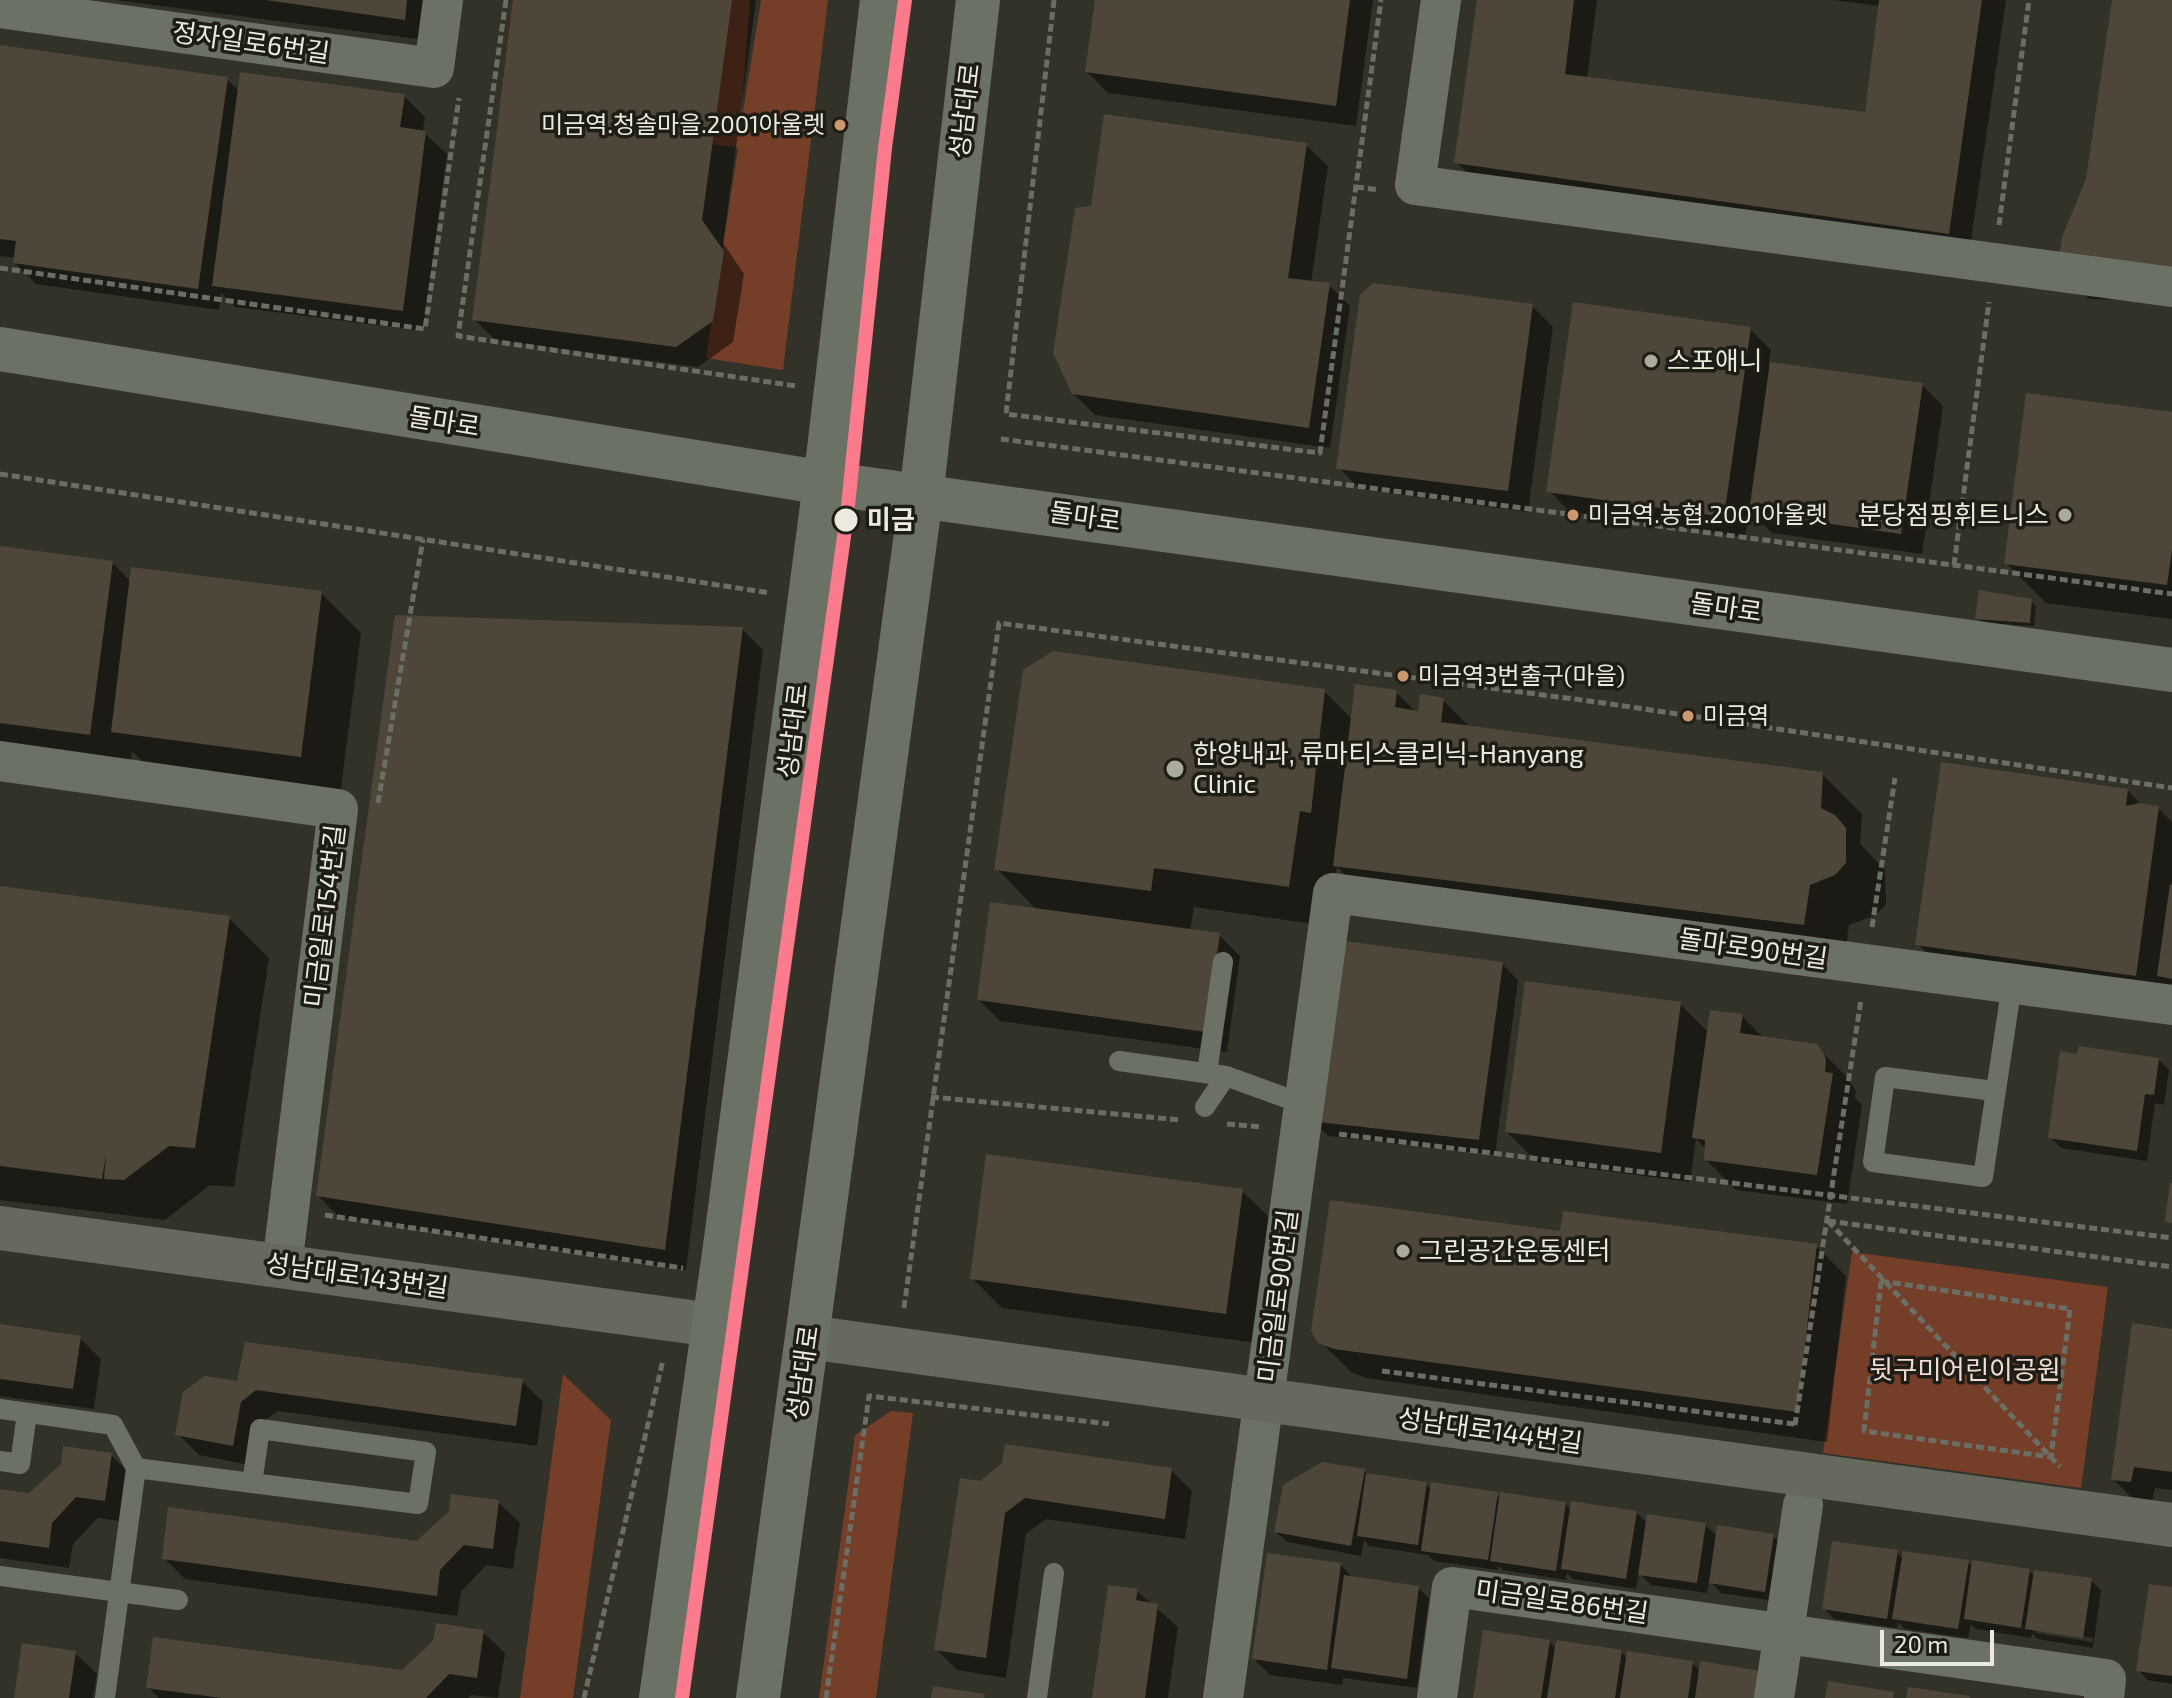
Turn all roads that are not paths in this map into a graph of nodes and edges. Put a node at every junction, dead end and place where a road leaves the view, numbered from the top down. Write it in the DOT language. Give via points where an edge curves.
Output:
graph roads {
  1 [pos="443,0"];
  2 [pos="882,0"];
  3 [pos="978,0"];
  4 [pos="1441,0"];
  5 [pos="0,8"];
  6 [pos="2172,287"];
  7 [pos="0,349"];
  8 [pos="825,483"];
  9 [pos="921,497"];
  10 [pos="2172,670"];
  11 [pos="0,761"];
  12 [pos="1333,893"];
  13 [pos="1223,962"];
  14 [pos="2012,984"];
  15 [pos="2172,1005"];
  16 [pos="1119,1061"];
  17 [pos="1217,1075"];
  18 [pos="1994,1091"];
  19 [pos="1303,1104"];
  20 [pos="1205,1107"];
  21 [pos="0,1228"];
  22 [pos="282,1266"];
  23 [pos="693,1322"];
  24 [pos="808,1337"];
  25 [pos="1265,1400"];
  26 [pos="0,1409"];
  27 [pos="27,1413"];
  28 [pos="0,1461"];
  29 [pos="136,1468"];
  30 [pos="252,1483"];
  31 [pos="1803,1505"];
  32 [pos="2172,1525"];
  33 [pos="1054,1573"];
  34 [pos="0,1576"];
  35 [pos="120,1592"];
  36 [pos="178,1600"];
  37 [pos="1784,1633"];
  38 [pos="105,1698"];
  39 [pos="661,1698"];
  40 [pos="758,1698"];
  41 [pos="1037,1698"];
  42 [pos="1223,1698"];
  43 [pos="1437,1698"];
  44 [pos="1774,1698"];
  45 [pos="2104,1698"];
  1 -- 5 [label="street, 정자일로6번길" via="434,68"];
  2 -- 8 [label="main road, 성남대로"];
  3 -- 9 [label="main road, 성남대로"];
  4 -- 6 [label="street" via="1415,185"];
  7 -- 8 [label="main road, 돌마로"];
  8 -- 9 [label="main road, 돌마로"];
  8 -- 23 [label="main road, 성남대로"];
  9 -- 10 [label="main road, 돌마로"];
  9 -- 24 [label="main road, 성남대로"];
  11 -- 22 [label="street, 미금일로154번길" via="338,809"];
  12 -- 14 [label="street, 돌마로90번길"];
  12 -- 19 [label="street, 미금일로90번길"];
  13 -- 17 [label="lane"];
  14 -- 15 [label="street, 돌마로90번길"];
  14 -- 18 [label="lane"];
  16 -- 17 [label="lane"];
  17 -- 19 [label="lane"];
  17 -- 20 [label="lane"];
  18 -- 18 [label="lane" via="1983,1177 1873,1162 1885,1077"];
  19 -- 25 [label="street, 미금일로90번길"];
  21 -- 22 [label="street, 성남대로143번길"];
  22 -- 23 [label="street, 성남대로143번길"];
  23 -- 39 [label="main road, 성남대로"];
  24 -- 25 [label="street, 성남대로144번길"];
  24 -- 40 [label="main road, 성남대로"];
  25 -- 32 [label="street, 성남대로144번길"];
  25 -- 42 [label="street, 미금일로90번길"];
  26 -- 27 [label="lane"];
  27 -- 28 [label="lane" via="20,1464"];
  27 -- 29 [label="lane" via="113,1425"];
  29 -- 30 [label="lane"];
  29 -- 35 [label="lane"];
  30 -- 30 [label="lane" via="418,1504 426,1452 260,1429"];
  31 -- 37 [label="street"];
  33 -- 41 [label="lane"];
  34 -- 35 [label="lane"];
  35 -- 36 [label="lane"];
  35 -- 38 [label="lane"];
  37 -- 43 [label="street, 미금일로86번길" via="1452,1587"];
  37 -- 44 [label="street"];
  37 -- 45 [label="street" via="2106,1679"];
}
